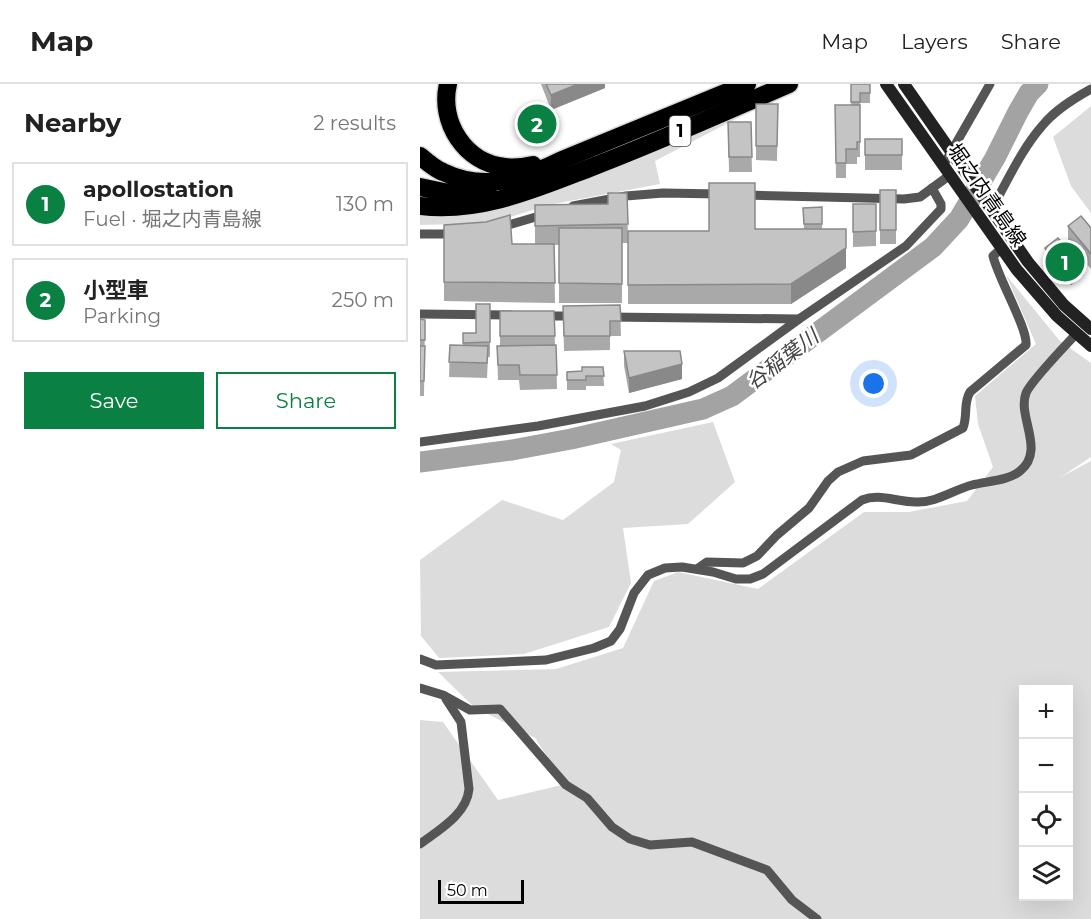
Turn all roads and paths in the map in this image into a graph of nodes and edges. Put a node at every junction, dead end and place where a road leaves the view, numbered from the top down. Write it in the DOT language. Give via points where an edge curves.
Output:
graph roads {
  1 [pos="448,84"];
  2 [pos="747,84"];
  3 [pos="789,84"];
  4 [pos="886,84"];
  5 [pos="904,84"];
  6 [pos="990,84"];
  7 [pos="1091,89"];
  8 [pos="951,151"];
  9 [pos="420,156"];
  10 [pos="566,168"];
  11 [pos="946,170"];
  12 [pos="420,187"];
  13 [pos="932,188"];
  14 [pos="526,192"];
  15 [pos="420,206"];
  16 [pos="988,206"];
  17 [pos="488,231"];
  18 [pos="464,233"];
  19 [pos="420,234"];
  20 [pos="1001,249"];
  21 [pos="420,314"];
  22 [pos="586,316"];
  23 [pos="598,316"];
  24 [pos="799,319"];
  25 [pos="1091,329"];
  26 [pos="1077,333"];
  27 [pos="1091,346"];
  28 [pos="420,442"];
  29 [pos="697,569"];
  30 [pos="420,658"];
  31 [pos="420,688"];
  32 [pos="443,695"];
  33 [pos="420,844"];
  34 [pos="817,919"];
  1 -- 10 [label="highway, 1" via="447,110 453,131 466,149 484,161 504,167"];
  2 -- 10 [label="highway, 1" via="670,114"];
  3 -- 10 [label="highway, 1" via="628,154"];
  4 -- 11 [label="main road, 堀之内青島線"];
  5 -- 8 [label="main road, 堀之内青島線"];
  6 -- 8 [label="street"];
  7 -- 16 [label="street" via="1042,126"];
  8 -- 11 [label="street"];
  8 -- 16 [label="main road, 堀之内青島線"];
  9 -- 10 [label="highway, 1" via="440,172 463,180 488,182"];
  10 -- 14 [label="highway, 1"];
  11 -- 13 [label="street"];
  11 -- 20 [label="main road, 堀之内青島線"];
  12 -- 14 [label="highway, 1" via="484,195"];
  13 -- 17 [label="street" via="920,197 904,199 663,193 626,196 561,209"];
  13 -- 24 [label="street" via="941,209 906,246"];
  14 -- 15 [label="highway, 1" via="477,205"];
  16 -- 25 [label="main road, 堀之内青島線" via="1057,297"];
  18 -- 19 [label="street"];
  20 -- 26 [label="main road, 堀之内青島線"];
  20 -- 29 [label="street" via="993,256 996,270 1026,345 970,392 965,400 963,428 910,455 862,461 838,472 809,508 757,556 743,563 707,562"];
  21 -- 22 [label="street"];
  23 -- 24 [label="street"];
  24 -- 28 [label="street" via="718,378 689,392 645,406 549,424"];
  26 -- 27 [label="main road, 堀之内青島線"];
  26 -- 29 [label="street" via="1027,391 1023,405 1031,450 1021,471 933,500 916,502 873,496 862,500 763,574 750,579"];
  29 -- 30 [label="street" via="665,568 648,575 634,593 620,629 611,641 594,648 534,661 436,665"];
  31 -- 32 [label="street"];
  32 -- 33 [label="street" via="461,722 468,800"];
  32 -- 34 [label="street" via="470,711 500,709 566,784 587,798 612,827 630,839 650,845 692,842 767,870 792,900"];
}
